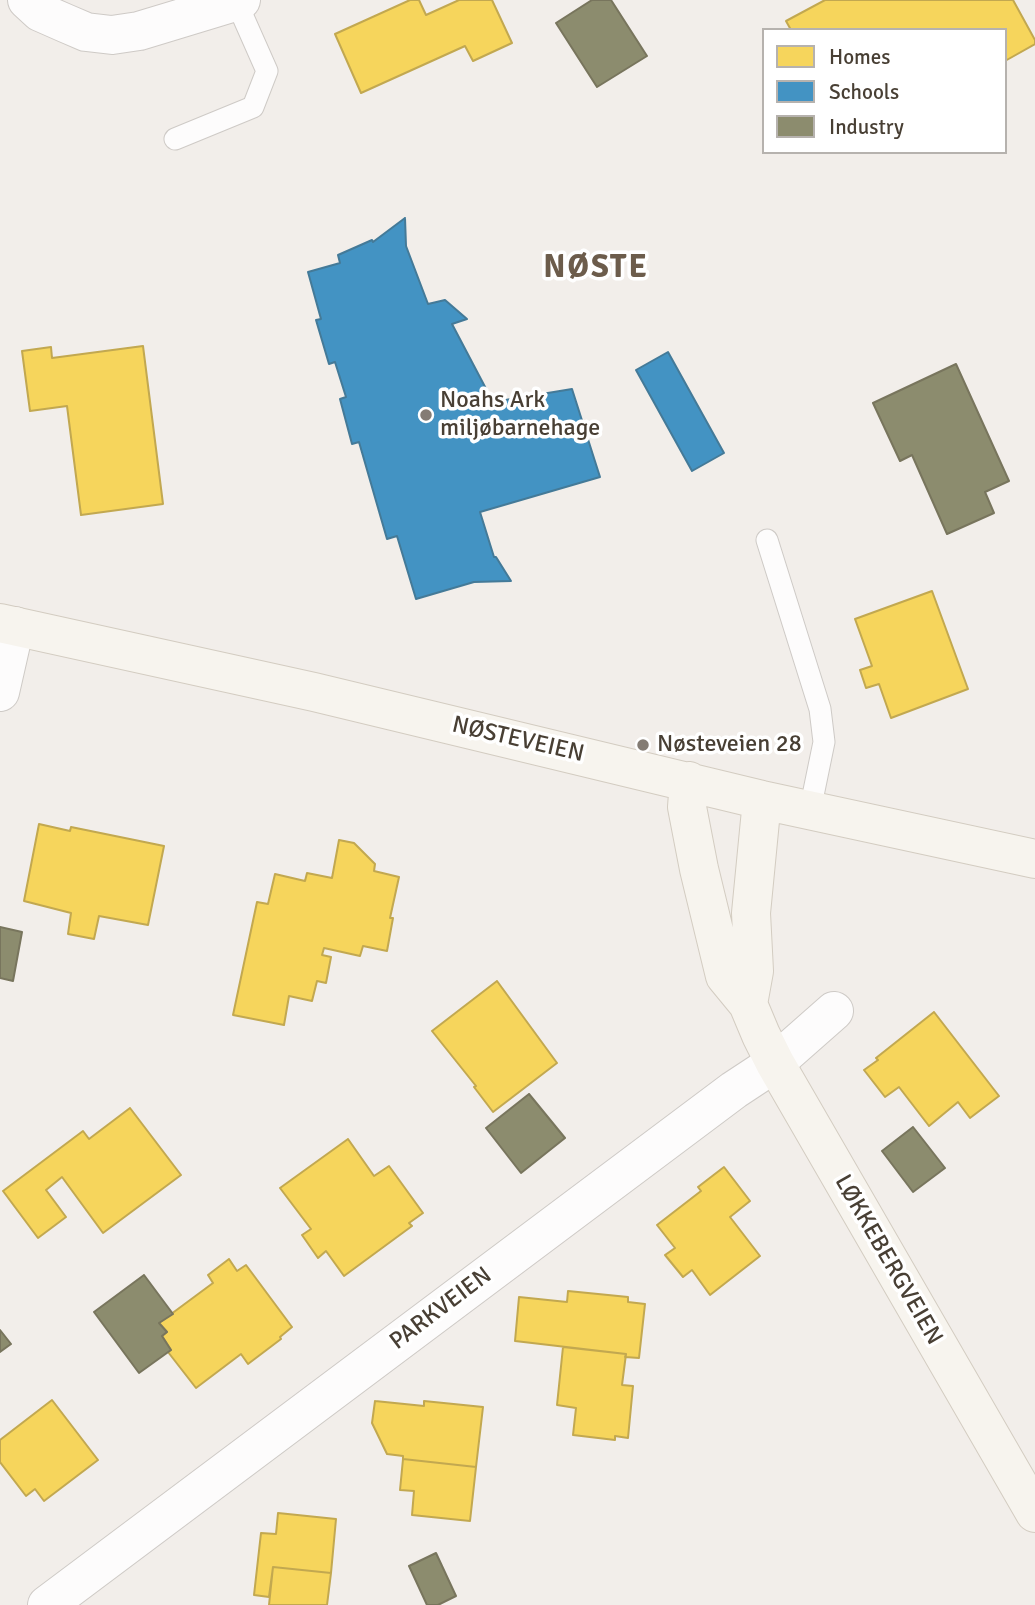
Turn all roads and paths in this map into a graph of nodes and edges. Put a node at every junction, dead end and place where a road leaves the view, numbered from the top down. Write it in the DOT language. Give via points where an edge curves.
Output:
graph roads {
  1 [pos="27,0"];
  2 [pos="238,1"];
  3 [pos="175,138"];
  4 [pos="767,540"];
  5 [pos="7,625"];
  6 [pos="0,692"];
  7 [pos="689,782"];
  8 [pos="762,800"];
  9 [pos="810,810"];
  10 [pos="1035,859"];
  11 [pos="748,1004"];
  12 [pos="834,1011"];
  13 [pos="775,1063"];
  14 [pos="1035,1513"];
  15 [pos="47,1605"];
  1 -- 2 [label="street" via="40,12 86,32 112,35"];
  2 -- 3 [label="lane" via="267,71 253,107"];
  4 -- 9 [label="lane" via="820,709 824,742"];
  5 -- 6 [label="street"];
  5 -- 7 [label="main road, NØSTEVEIEN" via="314,692"];
  7 -- 8 [label="main road, NØSTEVEIEN"];
  7 -- 11 [label="main road, LØKKEBERGVEIEN" via="689,819 725,976"];
  8 -- 9 [label="main road, NØSTEVEIEN"];
  8 -- 11 [label="main road" via="751,913 754,971"];
  9 -- 10 [label="main road, NØSTEVEIEN"];
  11 -- 13 [label="main road, LØKKEBERGVEIEN"];
  12 -- 13 [label="street, PARKVEIEN"];
  13 -- 14 [label="main road, LØKKEBERGVEIEN"];
  13 -- 15 [label="street, PARKVEIEN"];
}
